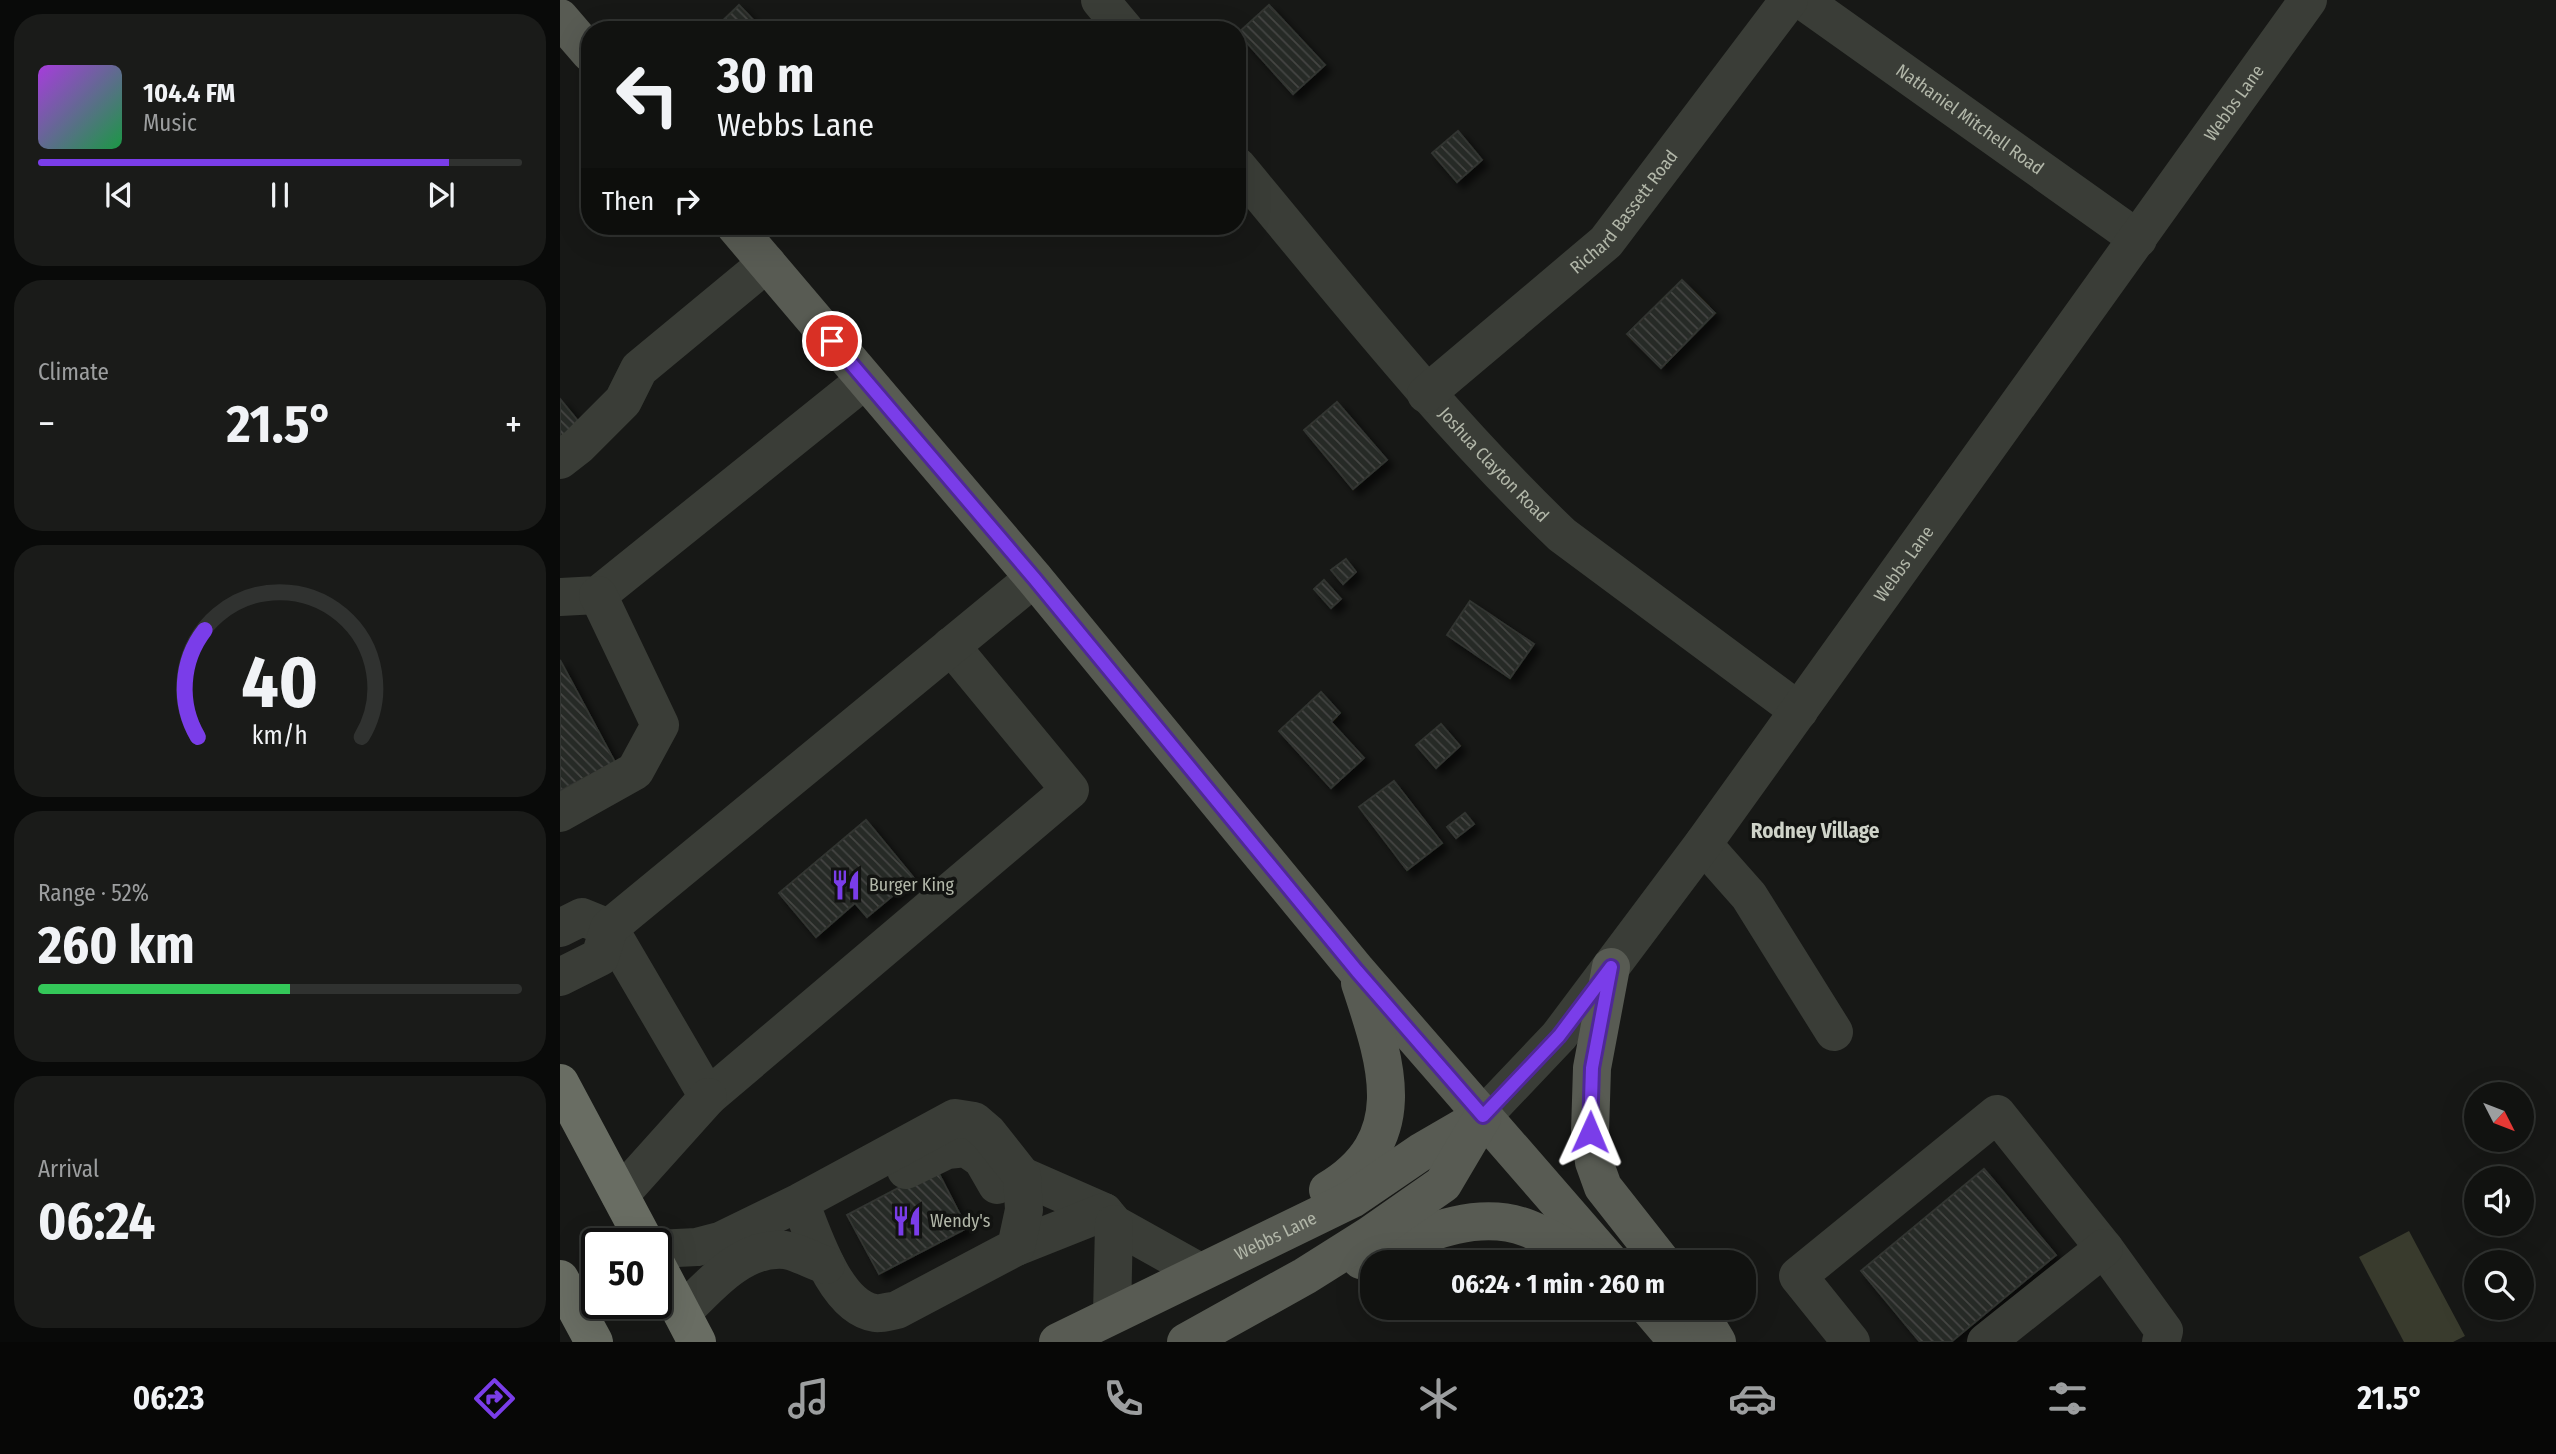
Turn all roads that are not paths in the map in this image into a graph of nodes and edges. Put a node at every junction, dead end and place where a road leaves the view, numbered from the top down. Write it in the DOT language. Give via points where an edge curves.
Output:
graph roads {
  1 [pos="1100,0"];
  2 [pos="1789,0"];
  3 [pos="1801,0"];
  4 [pos="2308,0"];
  5 [pos="560,18"];
  6 [pos="1118,21"];
  7 [pos="581,42"];
  8 [pos="1246,177"];
  9 [pos="743,235"];
  10 [pos="2138,239"];
  11 [pos="767,263"];
  12 [pos="865,380"];
  13 [pos="1426,394"];
  14 [pos="560,460"];
  15 [pos="1034,578"];
  16 [pos="597,594"];
  17 [pos="560,597"];
  18 [pos="951,646"];
  19 [pos="1799,711"];
  20 [pos="560,813"];
  21 [pos="1703,844"];
  22 [pos="560,928"];
  23 [pos="609,928"];
  24 [pos="1611,967"];
  25 [pos="1357,971"];
  26 [pos="560,977"];
  27 [pos="1834,1032"];
  28 [pos="560,1083"];
  29 [pos="708,1097"];
  30 [pos="1483,1116"];
  31 [pos="1022,1176"];
  32 [pos="620,1195"];
  33 [pos="811,1196"];
  34 [pos="1109,1218"];
  35 [pos="638,1228"];
  36 [pos="1016,1247"];
  37 [pos="672,1248"];
  38 [pos="2104,1248"];
  39 [pos="1389,1250"];
  40 [pos="1570,1250"];
  41 [pos="1600,1250"];
  42 [pos="1653,1250"];
  43 [pos="1360,1261"];
  44 [pos="825,1265"];
  45 [pos="1208,1268"];
  46 [pos="1305,1276"];
  47 [pos="560,1279"];
  48 [pos="672,1293"];
  49 [pos="877,1314"];
  50 [pos="1112,1315"];
  51 [pos="1659,1320"];
  52 [pos="1704,1320"];
  53 [pos="694,1332"];
  54 [pos="594,1342"];
  55 [pos="1058,1342"];
  56 [pos="1186,1342"];
  57 [pos="1678,1342"];
  58 [pos="1717,1342"];
  59 [pos="1851,1342"];
  60 [pos="1986,1342"];
  61 [pos="2161,1342"];
  1 -- 6 [label="street"];
  2 -- 13 [label="street, Richard Bassett Road" via="1606,242"];
  3 -- 10 [label="street, Nathaniel Mitchell Road"];
  4 -- 10 [label="street, Webbs Lane"];
  5 -- 7 [label="main road"];
  8 -- 13 [label="street, Joshua Clayton Road"];
  9 -- 11 [label="main road"];
  10 -- 19 [label="street, Webbs Lane"];
  11 -- 12 [label="main road"];
  11 -- 14 [label="street" via="639,369 618,406"];
  12 -- 15 [label="main road"];
  12 -- 16 [label="street"];
  13 -- 19 [label="street, Joshua Clayton Road" via="1562,535"];
  15 -- 18 [label="street"];
  15 -- 25 [label="main road"];
  16 -- 17 [label="street"];
  16 -- 20 [label="street" via="660,725 635,771"];
  18 -- 23 [label="street"];
  18 -- 29 [label="street" via="1070,790"];
  19 -- 21 [label="street, Webbs Lane"];
  21 -- 24 [label="street, Webbs Lane"];
  21 -- 27 [label="street" via="1749,896"];
  22 -- 23 [label="street" via="582,917"];
  23 -- 26 [label="street" via="600,957"];
  23 -- 29 [label="street"];
  24 -- 30 [label="street, Webbs Lane" via="1559,1036"];
  24 -- 42 [label="main road" via="1592,1068 1594,1162 1603,1187"];
  25 -- 30 [label="main road"];
  25 -- 45 [label="main road" via="1383,1062 1386,1113 1380,1137 1346,1179 1277,1219"];
  28 -- 32 [label="highway"];
  29 -- 32 [label="street"];
  30 -- 41 [label="main road"];
  30 -- 45 [label="main road, Webbs Lane" via="1352,1199"];
  30 -- 46 [label="main road, Webbs Lane" via="1443,1184"];
  31 -- 33 [label="street" via="988,1133 974,1121 955,1118"];
  31 -- 34 [label="street"];
  31 -- 36 [label="street" via="1024,1210"];
  32 -- 35 [label="highway"];
  33 -- 37 [label="street" via="720,1241"];
  33 -- 44 [label="street"];
  33 -- 49 [label="street" via="843,1202 947,1150 966,1147 982,1159 1000,1190 1004,1215 995,1233 888,1293"];
  34 -- 36 [label="street"];
  34 -- 45 [label="street"];
  34 -- 50 [label="street"];
  36 -- 49 [label="street" via="897,1310"];
  38 -- 59 [label="street" via="1997,1114 1798,1276"];
  38 -- 60 [label="street"];
  38 -- 61 [label="street" via="2164,1331"];
  39 -- 40 [label="main road" via="1470,1222 1525,1228"];
  43 -- 46 [label="main road"];
  44 -- 49 [label="street" via="848,1298"];
  44 -- 53 [label="street" via="788,1250 753,1255 715,1281"];
  45 -- 50 [label="main road, Webbs Lane"];
  46 -- 56 [label="main road, Webbs Lane"];
  47 -- 54 [label="highway"];
  48 -- 53 [label="highway"];
  50 -- 55 [label="main road, Webbs Lane"];
  51 -- 57 [label="main road"];
  52 -- 58 [label="main road"];
}
